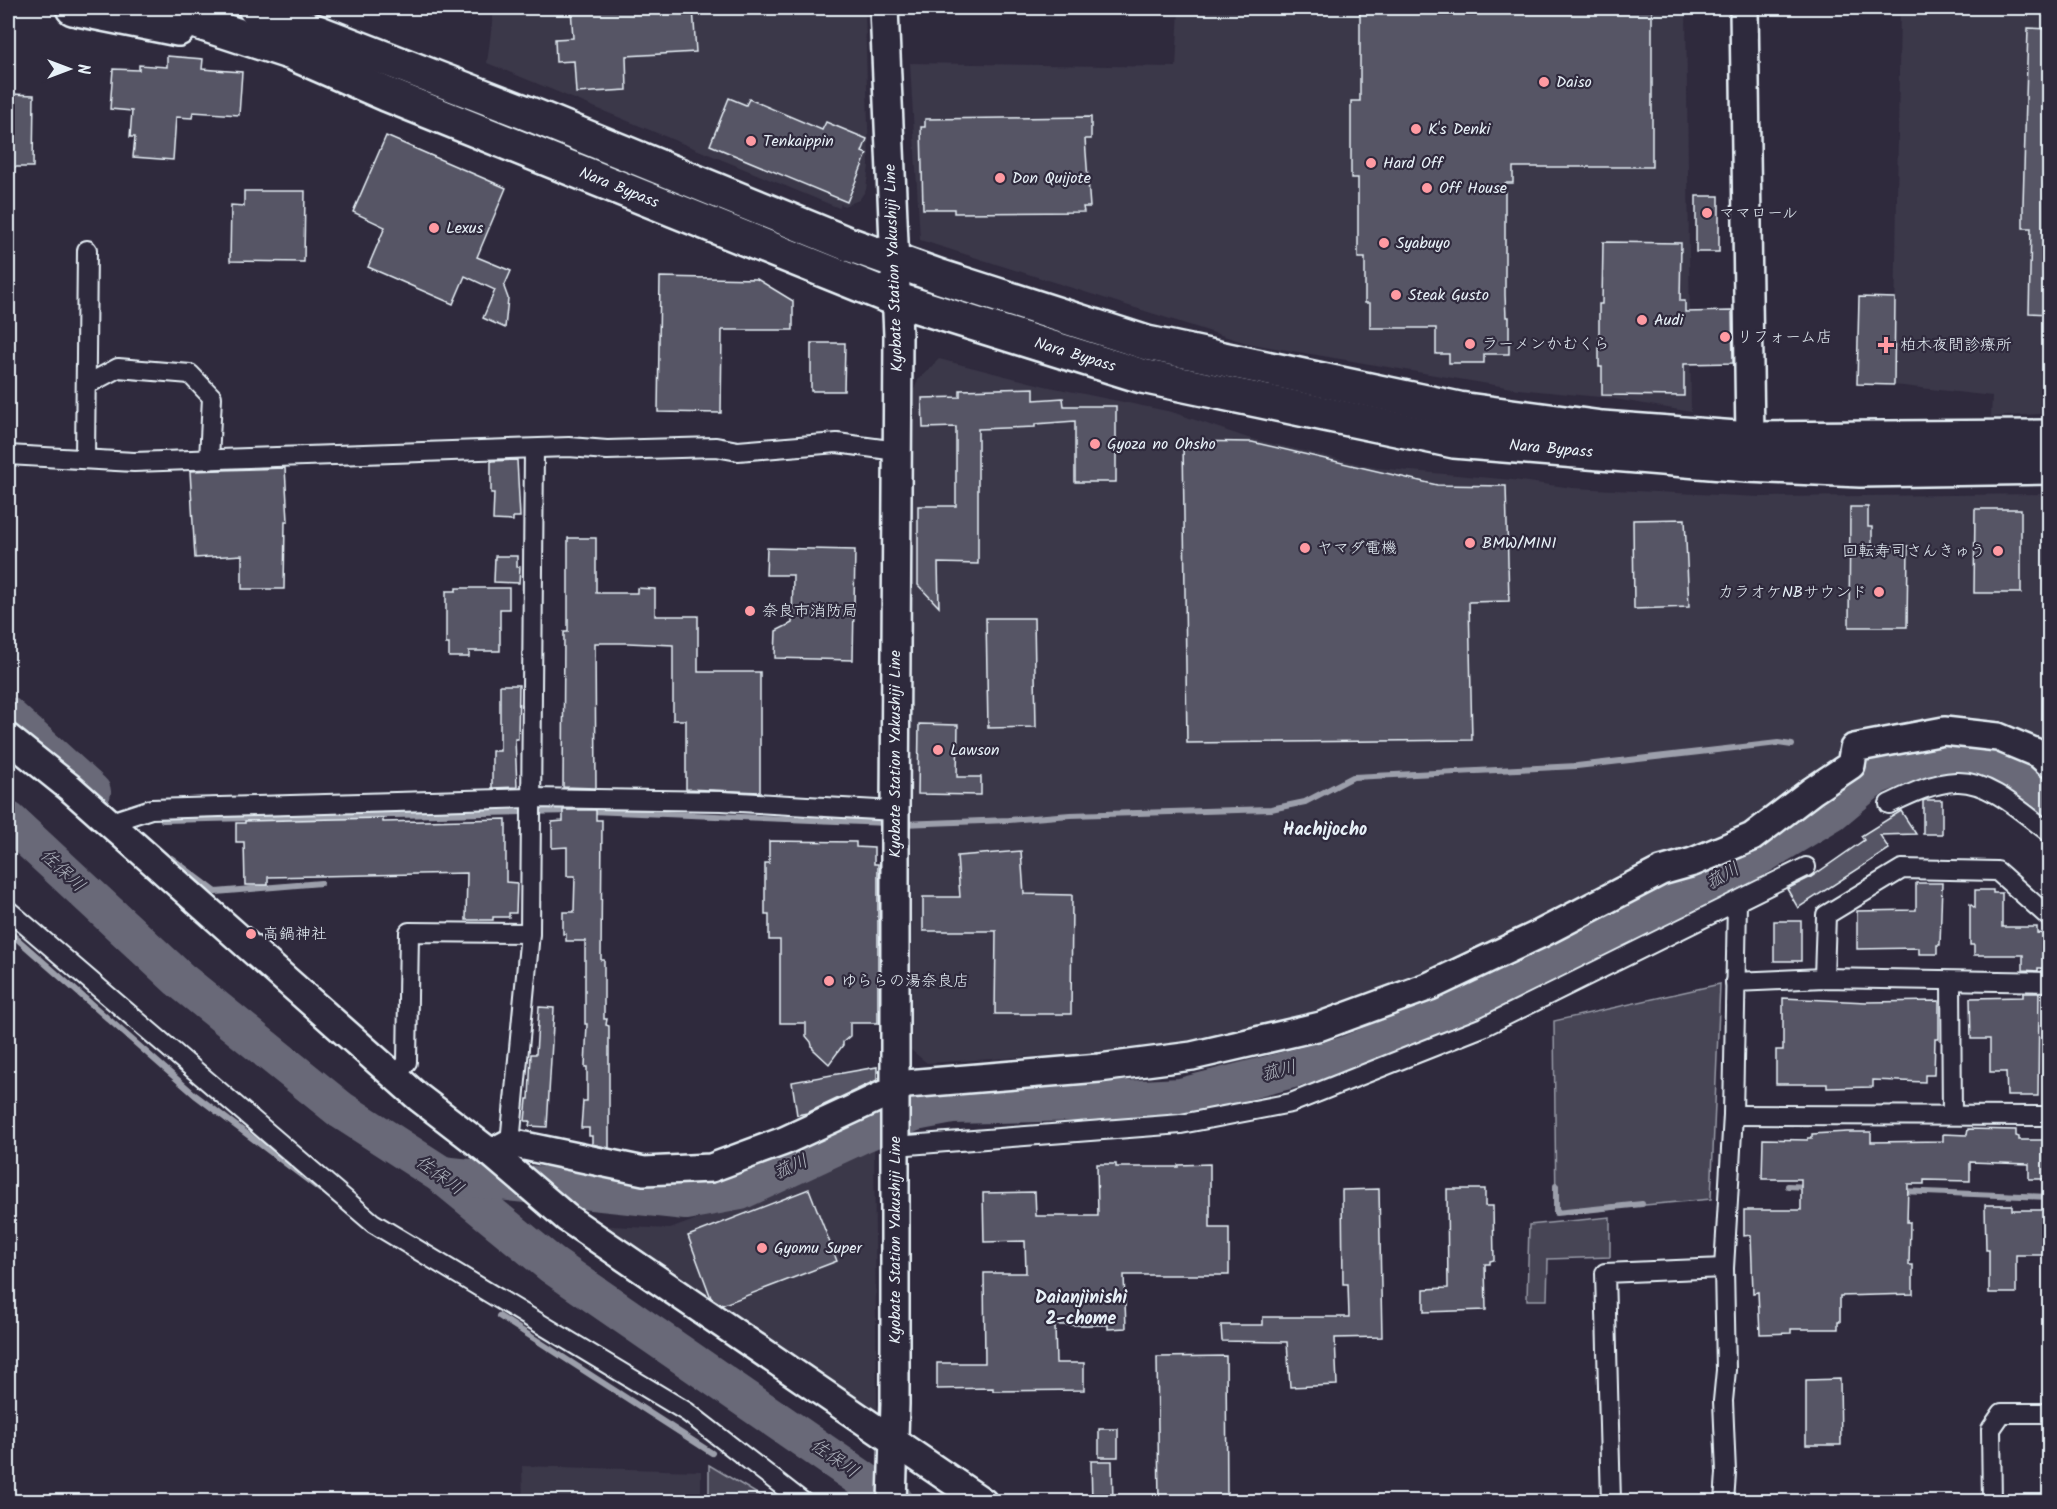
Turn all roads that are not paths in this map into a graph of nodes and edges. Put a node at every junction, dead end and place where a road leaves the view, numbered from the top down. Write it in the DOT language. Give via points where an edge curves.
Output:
graph roads {
  1 [pos="73,8"];
  2 [pos="154,8"];
  3 [pos="255,8"];
  4 [pos="884,8"];
  5 [pos="1744,8"];
  6 [pos="291,53"];
  7 [pos="87,250"];
  8 [pos="896,261"];
  9 [pos="898,300"];
  10 [pos="86,385"];
  11 [pos="2049,438"];
  12 [pos="1750,439"];
  13 [pos="534,449"];
  14 [pos="897,451"];
  15 [pos="8,455"];
  16 [pos="85,459"];
  17 [pos="209,460"];
  18 [pos="2049,467"];
  19 [pos="8,738"];
  20 [pos="2049,764"];
  21 [pos="531,798"];
  22 [pos="1889,804"];
  23 [pos="895,811"];
  24 [pos="108,823"];
  25 [pos="2049,833"];
  26 [pos="1806,867"];
  27 [pos="1737,902"];
  28 [pos="8,910"];
  29 [pos="2049,918"];
  30 [pos="530,933"];
  31 [pos="1824,978"];
  32 [pos="1735,982"];
  33 [pos="1951,982"];
  34 [pos="2049,982"];
  35 [pos="396,1077"];
  36 [pos="895,1096"];
  37 [pos="1733,1115"];
  38 [pos="1952,1115"];
  39 [pos="2049,1116"];
  40 [pos="895,1143"];
  41 [pos="500,1148"];
  42 [pos="1724,1268"];
  43 [pos="2049,1413"];
  44 [pos="894,1448"];
  45 [pos="803,1502"];
  46 [pos="892,1502"];
  47 [pos="983,1502"];
  48 [pos="1611,1502"];
  49 [pos="1724,1502"];
  50 [pos="1992,1502"];
  1 -- 6 [label="highway"];
  2 -- 6 [label="highway, Nara Bypass"];
  3 -- 8 [label="highway, Nara Bypass"];
  4 -- 8 [label="street, Kyobate Station Yakushiji Line"];
  5 -- 12 [label="street"];
  6 -- 9 [label="highway, Nara Bypass"];
  7 -- 10 [label="street"];
  8 -- 9 [label="street, Kyobate Station Yakushiji Line"];
  8 -- 12 [label="highway, Nara Bypass" via="1148,343 1436,404 1602,428"];
  9 -- 14 [label="street, Kyobate Station Yakushiji Line"];
  9 -- 18 [label="highway, Nara Bypass" via="1142,376 1454,441 1747,465 1860,470"];
  10 -- 16 [label="street"];
  10 -- 17 [label="street" via="118,368 190,374 212,397"];
  11 -- 12 [label="highway, Nara Bypass"];
  13 -- 14 [label="street" via="716,447 738,451 837,443"];
  13 -- 17 [label="street"];
  13 -- 21 [label="street"];
  14 -- 23 [label="street, Kyobate Station Yakushiji Line"];
  15 -- 16 [label="street"];
  16 -- 17 [label="street"];
  19 -- 24 [label="street"];
  20 -- 36 [label="street" via="2039,754 1998,737 1944,731 1854,748 1851,765 1752,837 1661,871 1431,986 1321,1026 1192,1056 908,1084"];
  21 -- 23 [label="street" via="722,801"];
  21 -- 24 [label="street" via="151,809"];
  21 -- 30 [label="street"];
  22 -- 25 [label="street" via="1922,789 1957,782 1978,785 2006,800"];
  23 -- 36 [label="street, Kyobate Station Yakushiji Line"];
  24 -- 35 [label="street"];
  26 -- 27 [label="street"];
  27 -- 32 [label="street"];
  27 -- 40 [label="street" via="1484,1027 1291,1103 1181,1124"];
  28 -- 45 [label="street" via="373,1223 687,1412"];
  29 -- 31 [label="street" via="1997,871 1902,869 1826,915"];
  30 -- 35 [label="street" via="410,932 407,1062"];
  30 -- 41 [label="street"];
  31 -- 32 [label="street"];
  31 -- 33 [label="street"];
  32 -- 37 [label="street"];
  33 -- 34 [label="street"];
  33 -- 38 [label="street"];
  35 -- 41 [label="street" via="418,1097"];
  36 -- 40 [label="street, Kyobate Station Yakushiji Line"];
  36 -- 41 [label="street" via="711,1168 644,1171 561,1152"];
  37 -- 38 [label="street"];
  37 -- 42 [label="street"];
  38 -- 39 [label="street"];
  40 -- 44 [label="street, Kyobate Station Yakushiji Line"];
  41 -- 44 [label="street" via="567,1218"];
  42 -- 48 [label="street" via="1605,1273"];
  42 -- 49 [label="street"];
  43 -- 50 [label="street" via="2002,1413 1991,1429"];
  44 -- 46 [label="street, Kyobate Station Yakushiji Line"];
  44 -- 47 [label="street"];
}
